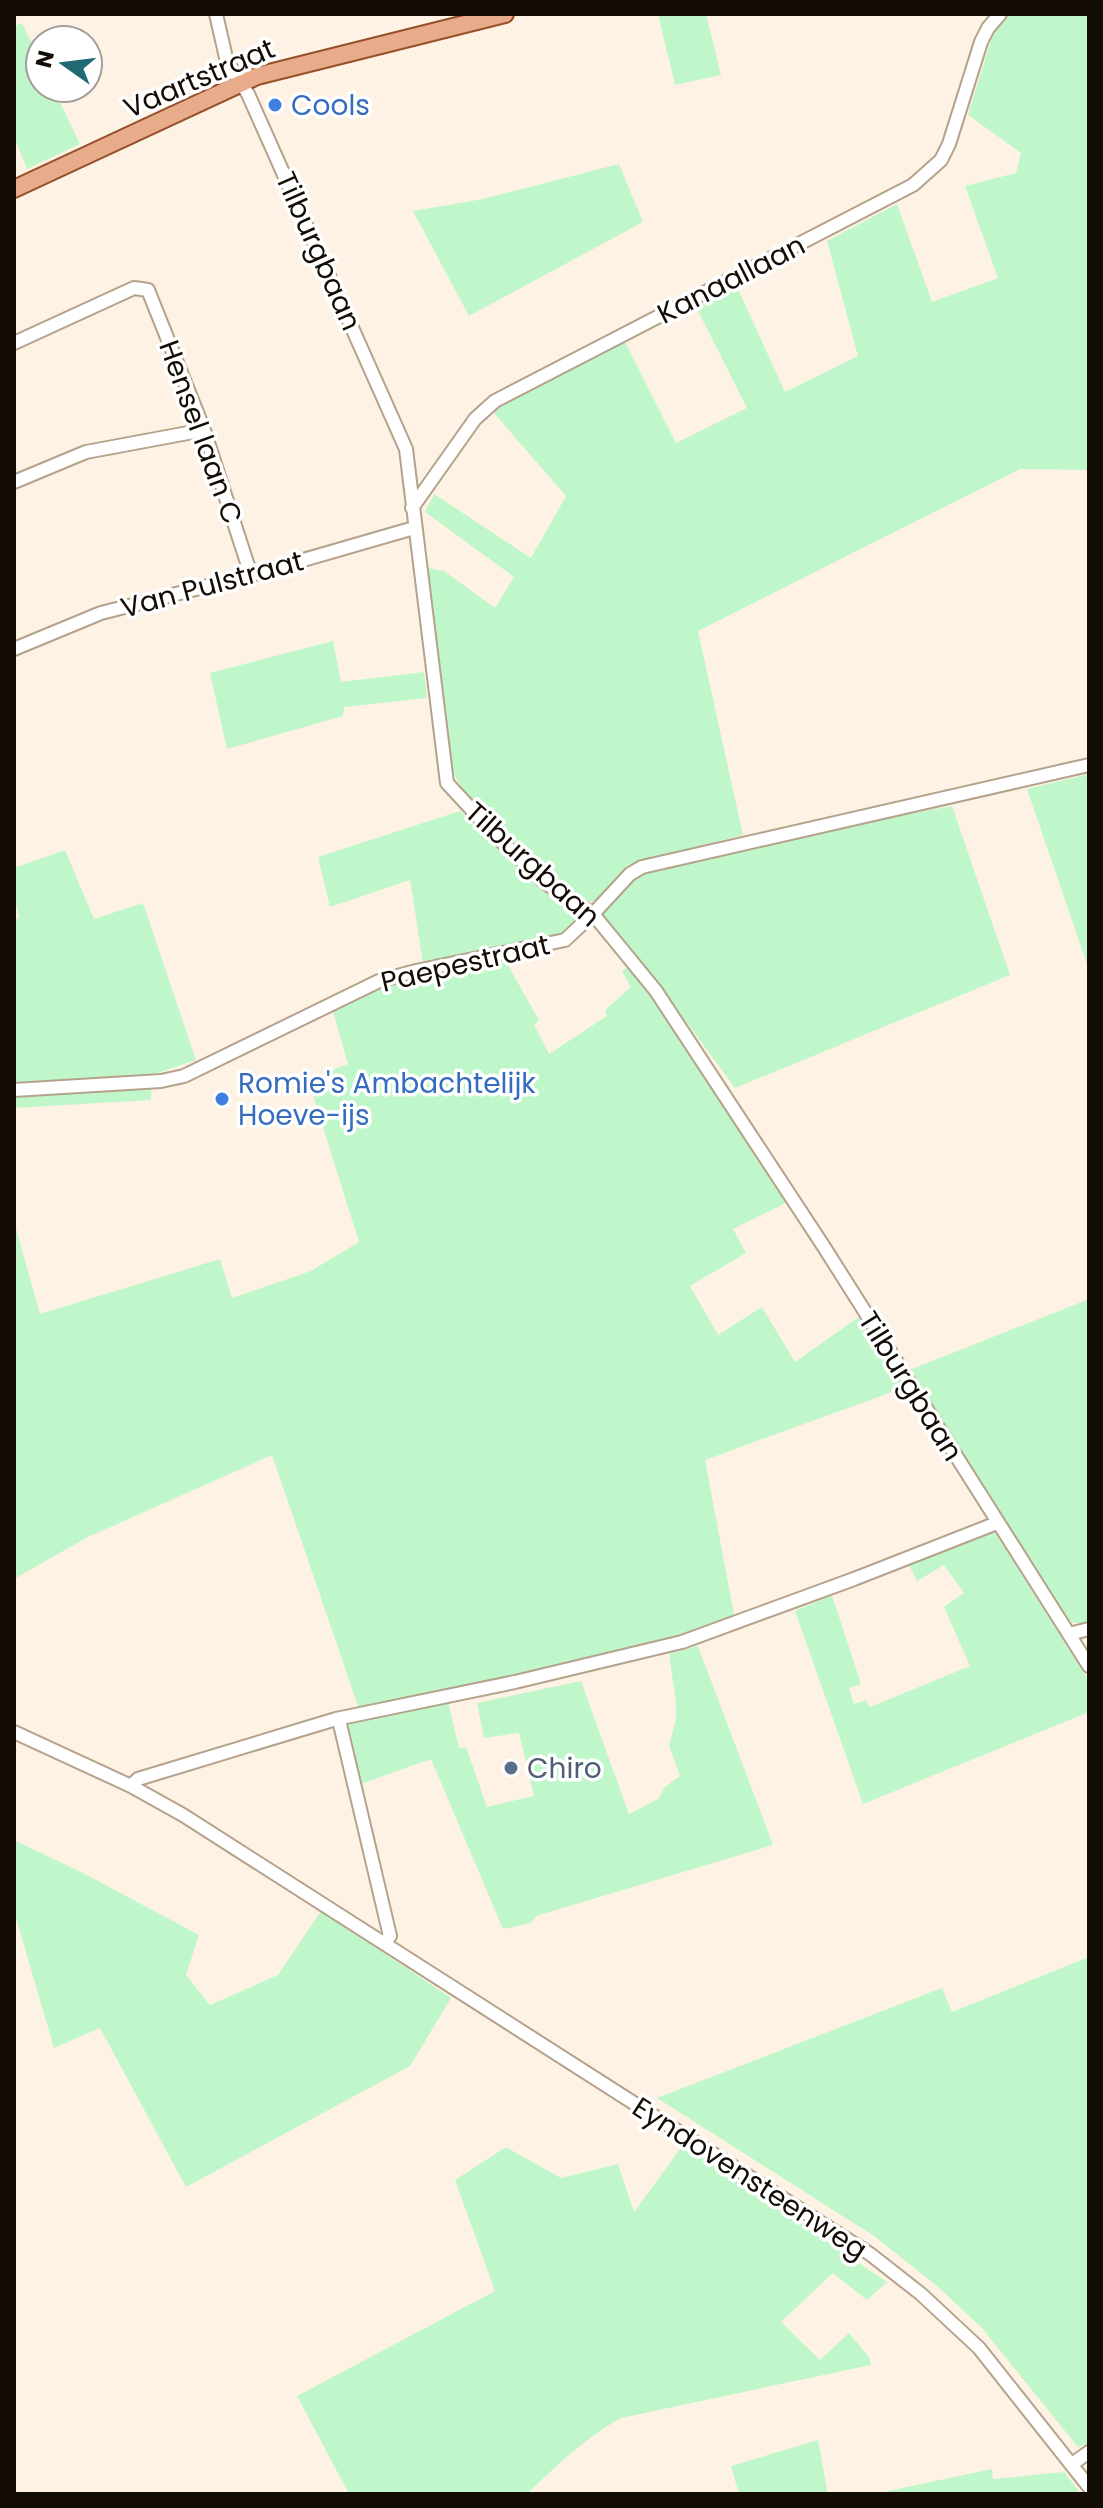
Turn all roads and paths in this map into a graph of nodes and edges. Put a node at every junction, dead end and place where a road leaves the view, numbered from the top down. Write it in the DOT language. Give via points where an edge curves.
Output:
graph roads {
  1 [pos="216,14"];
  2 [pos="505,14"];
  3 [pos="1000,14"];
  4 [pos="239,84"];
  5 [pos="14,189"];
  6 [pos="14,343"];
  7 [pos="204,430"];
  8 [pos="14,482"];
  9 [pos="412,508"];
  10 [pos="414,528"];
  11 [pos="251,575"];
  12 [pos="14,649"];
  13 [pos="1089,765"];
  14 [pos="593,914"];
  15 [pos="14,1090"];
  16 [pos="997,1523"];
  17 [pos="1089,1629"];
  18 [pos="1069,1634"];
  19 [pos="1089,1666"];
  20 [pos="339,1720"];
  21 [pos="14,1732"];
  22 [pos="131,1786"];
  23 [pos="384,1943"];
  24 [pos="1089,2452"];
  25 [pos="1072,2464"];
  26 [pos="1089,2487"];
  1 -- 4 [label="street, Tilburgbaan" via="227,62"];
  2 -- 4 [label="main road, Vaartstraat" via="310,61"];
  3 -- 9 [label="street, Kanaallaan" via="981,42 949,144 929,173 834,228 495,401 475,419"];
  4 -- 5 [label="main road, Vaartstraat"];
  4 -- 9 [label="street, Tilburgbaan" via="248,94 406,449"];
  6 -- 7 [label="street, Hensel laan C" via="134,288 148,290"];
  7 -- 8 [label="street" via="86,452"];
  7 -- 11 [label="street, Hensel laan C"];
  9 -- 10 [label="street, Tilburgbaan"];
  10 -- 11 [label="street, Van Pulstraat"];
  10 -- 14 [label="street, Tilburgbaan" via="447,783 544,882"];
  11 -- 12 [label="street, Van Pulstraat" via="101,613"];
  13 -- 14 [label="street, Paepestraat" via="642,867"];
  14 -- 15 [label="street, Paepestraat" via="554,944 379,981 184,1076"];
  14 -- 16 [label="street, Tilburgbaan" via="656,991 713,1075"];
  16 -- 18 [label="street, Tilburgbaan"];
  16 -- 20 [label="street" via="682,1642"];
  17 -- 18 [label="street"];
  18 -- 19 [label="street, Tilburgbaan"];
  20 -- 22 [label="street" via="138,1779"];
  20 -- 23 [label="street" via="390,1936"];
  21 -- 22 [label="street, Eyndovensteenweg"];
  22 -- 23 [label="street, Eyndovensteenweg"];
  23 -- 25 [label="street, Eyndovensteenweg" via="870,2254 979,2348"];
  24 -- 25 [label="street"];
  25 -- 26 [label="street"];
}
